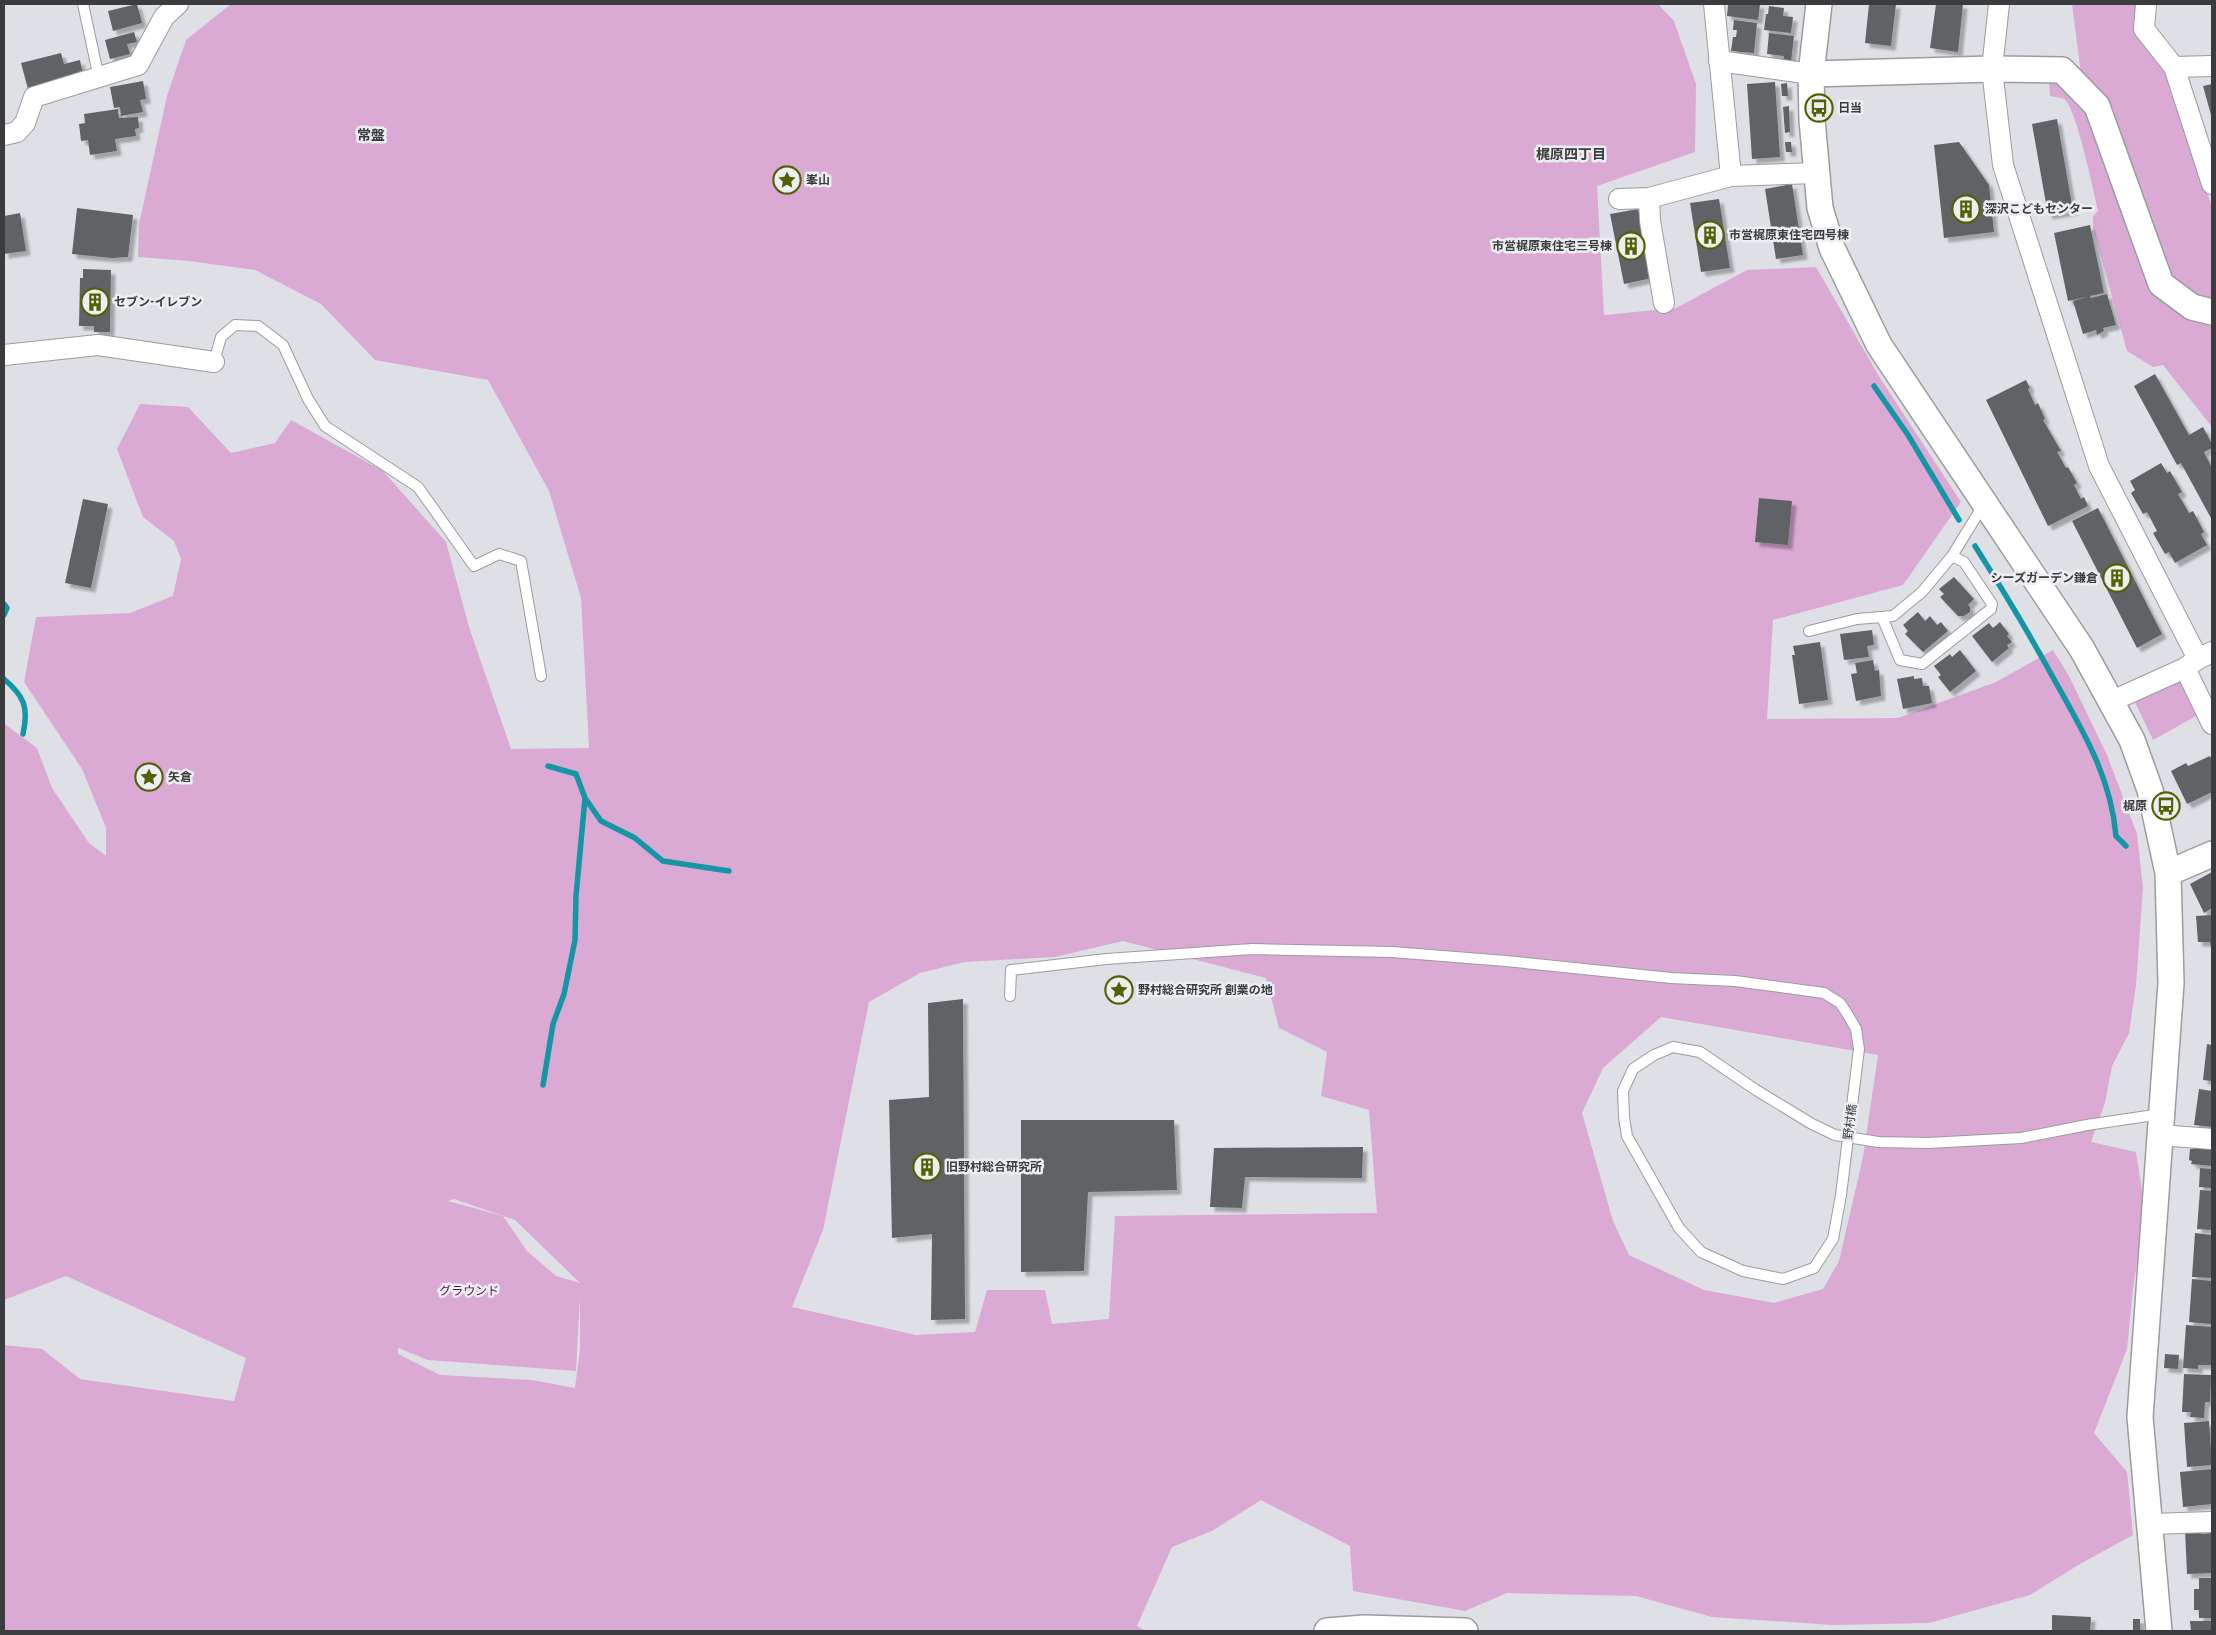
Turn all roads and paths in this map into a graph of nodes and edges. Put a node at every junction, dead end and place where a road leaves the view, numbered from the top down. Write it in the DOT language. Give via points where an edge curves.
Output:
graph roads {
  1 [pos="83,4"];
  2 [pos="178,4"];
  3 [pos="1714,4"];
  4 [pos="1819,4"];
  5 [pos="1999,4"];
  6 [pos="2146,4"];
  7 [pos="1719,61"];
  8 [pos="2212,66"];
  9 [pos="2174,67"];
  10 [pos="1992,69"];
  11 [pos="1811,74"];
  12 [pos="99,78"];
  13 [pos="4,135"];
  14 [pos="1816,173"];
  15 [pos="1731,176"];
  16 [pos="2212,184"];
  17 [pos="1649,198"];
  18 [pos="1619,199"];
  19 [pos="1664,303"];
  20 [pos="2212,312"];
  21 [pos="4,355"];
  22 [pos="214,362"];
  23 [pos="1985,503"];
  24 [pos="1952,556"];
  25 [pos="1882,617"];
  26 [pos="1809,631"];
  27 [pos="2198,660"];
  28 [pos="541,676"];
  29 [pos="2112,701"];
  30 [pos="2212,724"];
  31 [pos="2212,854"];
  32 [pos="2168,873"];
  33 [pos="1010,996"];
  34 [pos="2160,1125"];
  35 [pos="2212,1139"];
  36 [pos="2212,1522"];
  37 [pos="2150,1524"];
  38 [pos="1365,1630"];
  39 [pos="1327,1631"];
  40 [pos="1465,1631"];
  41 [pos="2159,1631"];
  1 -- 12 [label="lane"];
  2 -- 12 [label="street" via="164,17 138,65"];
  3 -- 7 [label="street"];
  4 -- 11 [label="street"];
  5 -- 10 [label="street"];
  6 -- 9 [label="street" via="2144,29"];
  7 -- 11 [label="street"];
  7 -- 15 [label="street"];
  8 -- 9 [label="street"];
  9 -- 16 [label="street"];
  10 -- 11 [label="street"];
  10 -- 20 [label="street" via="2062,70 2097,106 2161,284 2192,306"];
  10 -- 27 [label="street" via="2004,164 2099,466"];
  11 -- 14 [label="street"];
  12 -- 13 [label="street" via="34,97 25,123 18,132"];
  14 -- 15 [label="street"];
  14 -- 23 [label="street" via="1820,208 1832,248 1879,345"];
  15 -- 17 [label="street"];
  17 -- 18 [label="street"];
  17 -- 19 [label="street"];
  21 -- 22 [label="street" via="98,344"];
  22 -- 28 [label="lane" via="221,337 235,325 258,326 283,344 325,426 418,487 474,566 499,554 521,561"];
  23 -- 24 [label="lane"];
  23 -- 29 [label="street" via="2082,649"];
  24 -- 25 [label="lane" via="1922,592 1893,616"];
  24 -- 25 [label="lane" via="1964,562 1992,604 1991,610 1922,664 1900,660"];
  25 -- 26 [label="lane" via="1839,622"];
  27 -- 29 [label="street"];
  27 -- 30 [label="street"];
  29 -- 32 [label="street" via="2132,740 2150,790"];
  31 -- 32 [label="street"];
  32 -- 34 [label="street" via="2171,983"];
  33 -- 34 [label="lane, 野村橋, bridge" via="1011,970 1096,960 1252,949 1392,952 1734,981 1824,993 1840,1003 1848,1015 1856,1029 1859,1049 1841,1195 1832,1239 1814,1268 1783,1279 1743,1271 1701,1252 1679,1228 1627,1136 1624,1117 1623,1091 1634,1069 1654,1055 1673,1047 1700,1052 1812,1124 1835,1135 1878,1142 2021,1138 2087,1124"];
  34 -- 35 [label="street"];
  34 -- 37 [label="street" via="2140,1417"];
  36 -- 37 [label="street"];
  37 -- 41 [label="street"];
  38 -- 39 [label="street"];
  38 -- 40 [label="street"];
}
